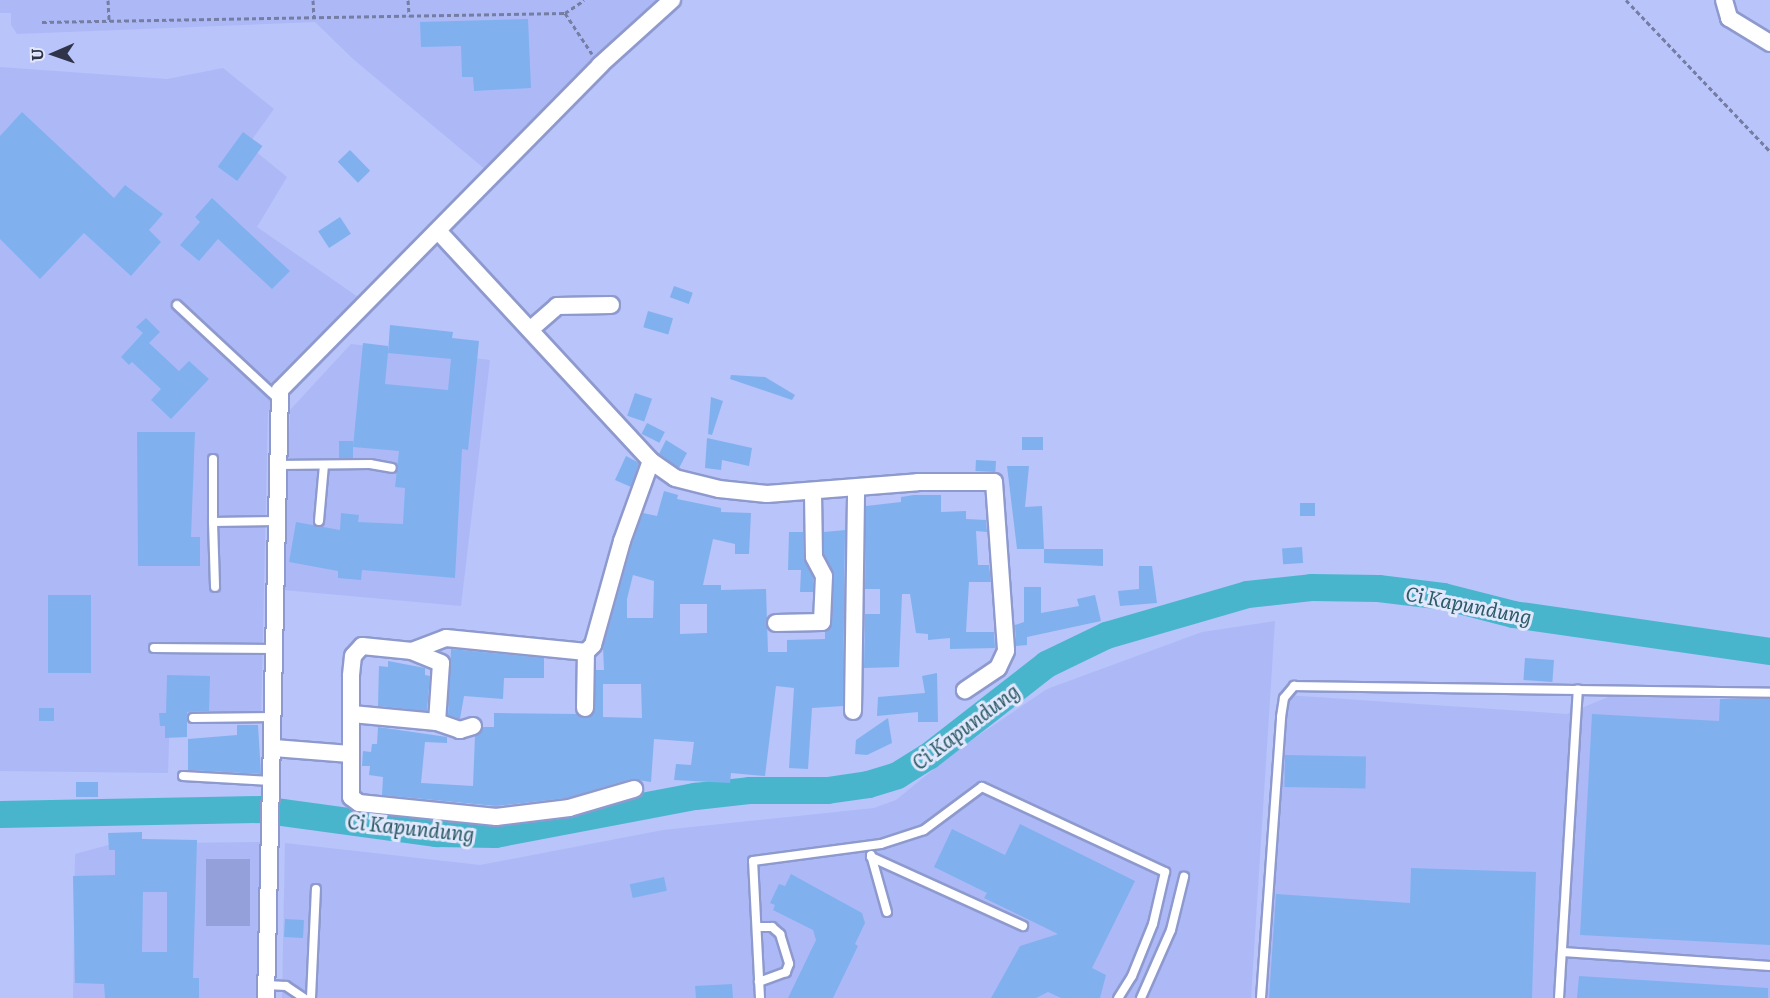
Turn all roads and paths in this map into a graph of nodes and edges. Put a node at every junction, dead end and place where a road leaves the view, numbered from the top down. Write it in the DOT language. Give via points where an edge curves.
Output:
graph roads {
  1 [pos="108,0"];
  2 [pos="313,0"];
  3 [pos="408,0"];
  4 [pos="584,0"];
  5 [pos="672,0"];
  6 [pos="1626,0"];
  7 [pos="1724,0"];
  8 [pos="565,13"];
  9 [pos="408,16"];
  10 [pos="314,18"];
  11 [pos="109,21"];
  12 [pos="42,22"];
  13 [pos="1770,43"];
  14 [pos="600,65"];
  15 [pos="1770,151"];
  16 [pos="439,232"];
  17 [pos="177,305"];
  18 [pos="611,305"];
  19 [pos="531,329"];
  20 [pos="277,398"];
  21 [pos="213,459"];
  22 [pos="651,461"];
  23 [pos="277,465"];
  24 [pos="324,465"];
  25 [pos="392,468"];
  26 [pos="856,490"];
  27 [pos="813,493"];
  28 [pos="274,521"];
  29 [pos="319,521"];
  30 [pos="213,522"];
  31 [pos="215,587"];
  32 [pos="776,622"];
  33 [pos="154,648"];
  34 [pos="273,649"];
  35 [pos="412,651"];
  36 [pos="586,652"];
  37 [pos="965,690"];
  38 [pos="1578,690"];
  39 [pos="1770,693"];
  40 [pos="585,708"];
  41 [pos="853,711"];
  42 [pos="352,714"];
  43 [pos="274,717"];
  44 [pos="193,718"];
  45 [pos="437,722"];
  46 [pos="473,726"];
  47 [pos="274,748"];
  48 [pos="350,754"];
  49 [pos="183,776"];
  50 [pos="271,781"];
  51 [pos="634,789"];
  52 [pos="868,846"];
  53 [pos="871,857"];
  54 [pos="1184,877"];
  55 [pos="316,889"];
  56 [pos="887,912"];
  57 [pos="1023,926"];
  58 [pos="757,927"];
  59 [pos="1563,952"];
  60 [pos="1770,966"];
  61 [pos="759,982"];
  62 [pos="266,992"];
  63 [pos="304,998"];
  64 [pos="311,998"];
  65 [pos="760,998"];
  66 [pos="1118,998"];
  67 [pos="1141,998"];
  68 [pos="1262,998"];
  69 [pos="1559,998"];
  1 -- 11 [label="path"];
  2 -- 10 [label="path"];
  3 -- 9 [label="path"];
  4 -- 8 [label="path"];
  5 -- 14 [label="street"];
  6 -- 15 [label="path"];
  7 -- 13 [label="street" via="1729,18"];
  8 -- 9 [label="path"];
  8 -- 14 [label="path"];
  9 -- 10 [label="path"];
  10 -- 11 [label="path"];
  11 -- 12 [label="path"];
  14 -- 16 [label="street"];
  16 -- 19 [label="street"];
  16 -- 20 [label="street" via="287,380"];
  17 -- 20 [label="lane"];
  18 -- 19 [label="street" via="557,306"];
  19 -- 22 [label="street"];
  20 -- 23 [label="street"];
  21 -- 30 [label="lane"];
  22 -- 27 [label="street" via="675,478 719,489"];
  22 -- 36 [label="street" via="622,541 593,645"];
  23 -- 24 [label="lane"];
  23 -- 28 [label="street"];
  24 -- 25 [label="lane" via="370,464"];
  24 -- 29 [label="lane"];
  26 -- 27 [label="street"];
  26 -- 37 [label="street" via="918,482 994,482 1006,651 998,668"];
  26 -- 41 [label="street"];
  27 -- 32 [label="street" via="814,557 824,576 822,622"];
  28 -- 30 [label="lane"];
  28 -- 34 [label="street"];
  30 -- 31 [label="lane"];
  33 -- 34 [label="lane"];
  34 -- 43 [label="street"];
  35 -- 36 [label="street" via="446,638"];
  35 -- 42 [label="street" via="362,646 356,650 351,676"];
  35 -- 45 [label="street" via="441,663 443,668"];
  36 -- 40 [label="street"];
  38 -- 39 [label="lane"];
  38 -- 59 [label="lane"];
  38 -- 68 [label="lane" via="1303,684 1288,692 1281,717"];
  42 -- 45 [label="street"];
  42 -- 48 [label="street"];
  43 -- 44 [label="lane"];
  43 -- 47 [label="street"];
  45 -- 46 [label="street" via="460,730"];
  47 -- 48 [label="street"];
  47 -- 50 [label="street"];
  48 -- 51 [label="street" via="351,797 359,803 496,817 569,808"];
  49 -- 50 [label="lane"];
  50 -- 62 [label="street"];
  52 -- 53 [label="lane"];
  52 -- 58 [label="lane" via="753,861"];
  52 -- 66 [label="lane" via="924,830 982,787 1165,872 1153,924 1132,976"];
  53 -- 56 [label="lane"];
  53 -- 57 [label="lane"];
  54 -- 67 [label="lane" via="1171,930"];
  55 -- 64 [label="lane"];
  58 -- 61 [label="lane"];
  58 -- 61 [label="lane" via="772,927 780,934 789,964 786,972"];
  59 -- 60 [label="lane"];
  59 -- 69 [label="lane"];
  61 -- 65 [label="lane"];
  62 -- 63 [label="lane" via="285,986"];
}
